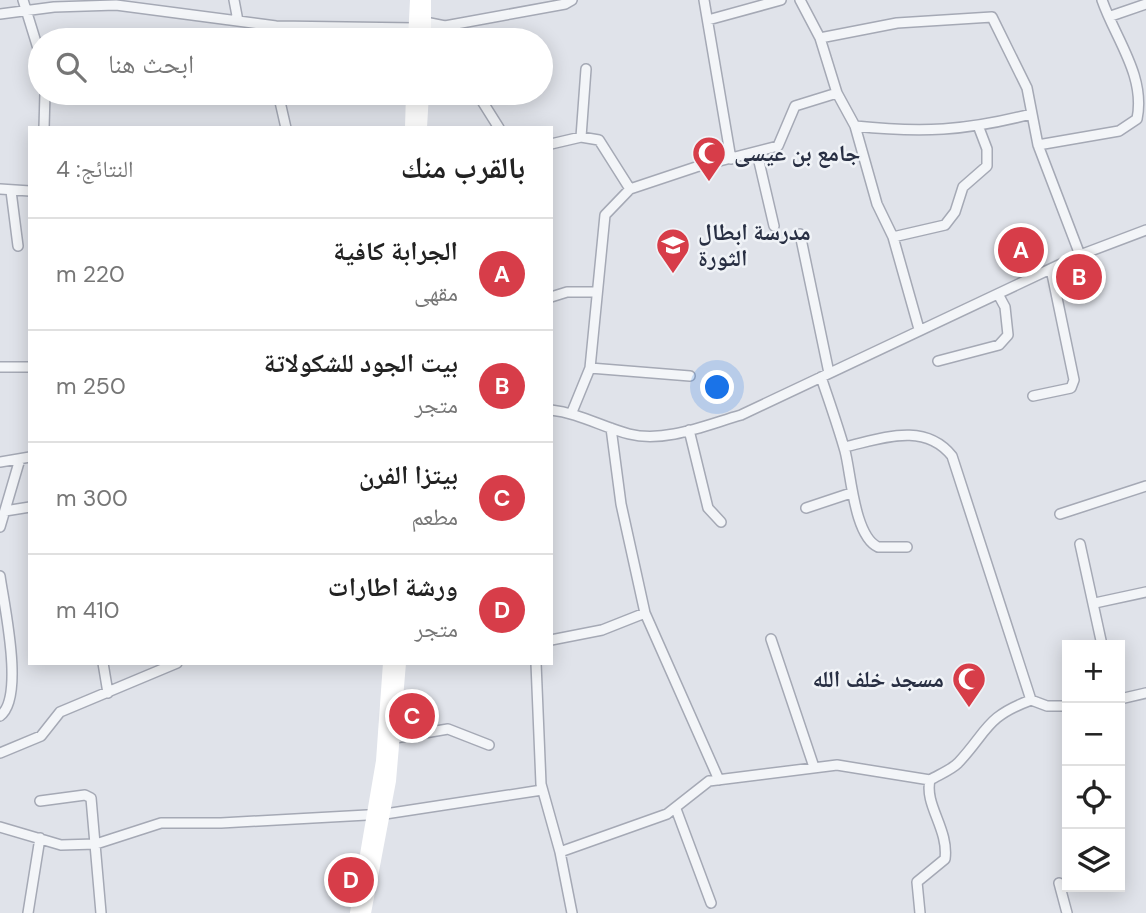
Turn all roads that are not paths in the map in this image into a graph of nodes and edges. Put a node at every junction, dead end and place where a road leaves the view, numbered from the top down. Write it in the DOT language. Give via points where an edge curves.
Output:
graph roads {
  1 [pos="23,0"];
  2 [pos="234,0"];
  3 [pos="416,0"];
  4 [pos="425,0"];
  5 [pos="572,0"];
  6 [pos="704,0"];
  7 [pos="781,0"];
  8 [pos="800,0"];
  9 [pos="1102,0"];
  10 [pos="1146,4"];
  11 [pos="27,10"];
  12 [pos="0,14"];
  13 [pos="1111,16"];
  14 [pos="708,20"];
  15 [pos="238,21"];
  16 [pos="261,25"];
  17 [pos="446,26"];
  18 [pos="32,28"];
  19 [pos="262,28"];
  20 [pos="300,28"];
  21 [pos="418,28"];
  22 [pos="418,28"];
  23 [pos="432,28"];
  24 [pos="820,38"];
  25 [pos="586,69"];
  26 [pos="837,93"];
  27 [pos="45,105"];
  28 [pos="281,105"];
  29 [pos="412,105"];
  30 [pos="422,105"];
  31 [pos="485,105"];
  32 [pos="1031,114"];
  33 [pos="44,126"];
  34 [pos="286,126"];
  35 [pos="411,126"];
  36 [pos="421,126"];
  37 [pos="498,126"];
  38 [pos="855,126"];
  39 [pos="979,128"];
  40 [pos="582,137"];
  41 [pos="553,144"];
  42 [pos="1038,145"];
  43 [pos="757,153"];
  44 [pos="731,159"];
  45 [pos="0,189"];
  46 [pos="629,189"];
  47 [pos="11,191"];
  48 [pos="28,191"];
  49 [pos="774,226"];
  50 [pos="1146,230"];
  51 [pos="800,234"];
  52 [pos="893,237"];
  53 [pos="18,246"];
  54 [pos="1080,255"];
  55 [pos="1051,269"];
  56 [pos="596,292"];
  57 [pos="998,294"];
  58 [pos="553,296"];
  59 [pos="919,329"];
  60 [pos="938,361"];
  61 [pos="0,367"];
  62 [pos="28,367"];
  63 [pos="590,368"];
  64 [pos="825,375"];
  65 [pos="690,376"];
  66 [pos="1033,396"];
  67 [pos="553,410"];
  68 [pos="572,412"];
  69 [pos="611,428"];
  70 [pos="689,429"];
  71 [pos="844,447"];
  72 [pos="25,458"];
  73 [pos="0,462"];
  74 [pos="1146,486"];
  75 [pos="851,493"];
  76 [pos="28,507"];
  77 [pos="806,508"];
  78 [pos="5,511"];
  79 [pos="1060,514"];
  80 [pos="721,522"];
  81 [pos="0,527"];
  82 [pos="1080,544"];
  83 [pos="906,547"];
  84 [pos="0,576"];
  85 [pos="1146,592"];
  86 [pos="1094,603"];
  87 [pos="645,613"];
  88 [pos="771,639"];
  89 [pos="553,640"];
  90 [pos="1101,640"];
  91 [pos="103,665"];
  92 [pos="172,665"];
  93 [pos="388,665"];
  94 [pos="400,665"];
  95 [pos="536,665"];
  96 [pos="108,693"];
  97 [pos="1146,694"];
  98 [pos="1125,698"];
  99 [pos="1031,700"];
  100 [pos="1062,706"];
  101 [pos="0,716"];
  102 [pos="396,738"];
  103 [pos="489,746"];
  104 [pos="0,753"];
  105 [pos="814,766"];
  106 [pos="719,780"];
  107 [pos="930,780"];
  108 [pos="542,790"];
  109 [pos="40,801"];
  110 [pos="676,810"];
  111 [pos="380,814"];
  112 [pos="0,827"];
  113 [pos="40,838"];
  114 [pos="96,844"];
  115 [pos="560,852"];
  116 [pos="1059,883"];
  117 [pos="711,903"];
  118 [pos="28,913"];
  119 [pos="101,913"];
  120 [pos="356,913"];
  121 [pos="365,913"];
  122 [pos="572,913"];
  123 [pos="920,913"];
  124 [pos="1067,913"];
  1 -- 11 [label="street"];
  2 -- 15 [label="street"];
  3 -- 21 [label="main road"];
  4 -- 22 [label="main road"];
  5 -- 17 [label="street"];
  6 -- 14 [label="street"];
  7 -- 14 [label="street"];
  8 -- 24 [label="street"];
  9 -- 13 [label="street"];
  10 -- 13 [label="street"];
  11 -- 12 [label="street"];
  11 -- 15 [label="street" via="116,5"];
  11 -- 18 [label="street"];
  13 -- 42 [label="street" via="1141,99 1137,119 1119,131"];
  14 -- 44 [label="street"];
  15 -- 16 [label="street"];
  16 -- 19 [label="street"];
  16 -- 20 [label="street"];
  17 -- 23 [label="street"];
  24 -- 26 [label="street"];
  24 -- 32 [label="street" via="897,23 992,17 1020,70"];
  25 -- 40 [label="street"];
  26 -- 38 [label="street"];
  26 -- 43 [label="street" via="795,106 778,146"];
  27 -- 33 [label="street"];
  28 -- 34 [label="street"];
  29 -- 35 [label="main road"];
  30 -- 36 [label="main road"];
  31 -- 37 [label="street"];
  32 -- 39 [label="street"];
  32 -- 42 [label="street"];
  38 -- 39 [label="street"];
  38 -- 52 [label="street" via="877,204"];
  39 -- 52 [label="street" via="988,166 963,187 952,218 945,225"];
  40 -- 41 [label="street"];
  40 -- 46 [label="street" via="604,144"];
  42 -- 54 [label="street"];
  43 -- 44 [label="street"];
  43 -- 49 [label="street"];
  44 -- 46 [label="street"];
  45 -- 47 [label="street"];
  46 -- 56 [label="street" via="605,215"];
  47 -- 48 [label="street"];
  47 -- 53 [label="street"];
  50 -- 54 [label="street"];
  51 -- 64 [label="street"];
  52 -- 59 [label="street"];
  54 -- 55 [label="street"];
  55 -- 57 [label="street"];
  55 -- 66 [label="street" via="1074,380 1072,388 1065,391"];
  56 -- 58 [label="street"];
  56 -- 63 [label="street"];
  57 -- 59 [label="street"];
  57 -- 60 [label="street" via="1005,307 1008,335 999,345"];
  59 -- 64 [label="street"];
  61 -- 62 [label="street"];
  63 -- 65 [label="street"];
  63 -- 68 [label="street"];
  64 -- 70 [label="street" via="741,415"];
  64 -- 71 [label="street"];
  67 -- 68 [label="street"];
  68 -- 69 [label="street"];
  69 -- 70 [label="street" via="649,436"];
  69 -- 87 [label="street" via="621,504"];
  70 -- 80 [label="street" via="708,508"];
  71 -- 75 [label="street"];
  71 -- 99 [label="street" via="922,435 952,456"];
  72 -- 73 [label="street"];
  72 -- 78 [label="street"];
  74 -- 79 [label="street"];
  75 -- 77 [label="street"];
  75 -- 83 [label="street" via="872,544"];
  76 -- 78 [label="street"];
  78 -- 81 [label="street"];
  82 -- 86 [label="street"];
  84 -- 101 [label="street" via="12,678 8,706"];
  85 -- 86 [label="street"];
  86 -- 90 [label="street"];
  87 -- 89 [label="street" via="602,630"];
  87 -- 106 [label="street"];
  88 -- 105 [label="street"];
  91 -- 96 [label="street"];
  92 -- 96 [label="street"];
  93 -- 111 [label="main road"];
  94 -- 102 [label="main road"];
  95 -- 108 [label="street"];
  96 -- 104 [label="street" via="60,712 41,736"];
  97 -- 98 [label="street"];
  99 -- 100 [label="street"];
  99 -- 107 [label="street" via="993,718 957,765"];
  102 -- 103 [label="street" via="449,729"];
  102 -- 111 [label="main road"];
  105 -- 106 [label="street"];
  105 -- 107 [label="street" via="837,765"];
  106 -- 110 [label="street" via="702,785"];
  107 -- 123 [label="street" via="946,850 945,859 916,882"];
  108 -- 111 [label="street"];
  108 -- 115 [label="street"];
  109 -- 114 [label="street" via="90,796"];
  110 -- 115 [label="street"];
  110 -- 117 [label="street"];
  111 -- 114 [label="street" via="161,823"];
  111 -- 120 [label="main road"];
  111 -- 121 [label="main road"];
  112 -- 113 [label="street"];
  113 -- 114 [label="street" via="61,845"];
  113 -- 118 [label="street"];
  114 -- 119 [label="street"];
  115 -- 122 [label="street"];
  116 -- 124 [label="street"];
}
